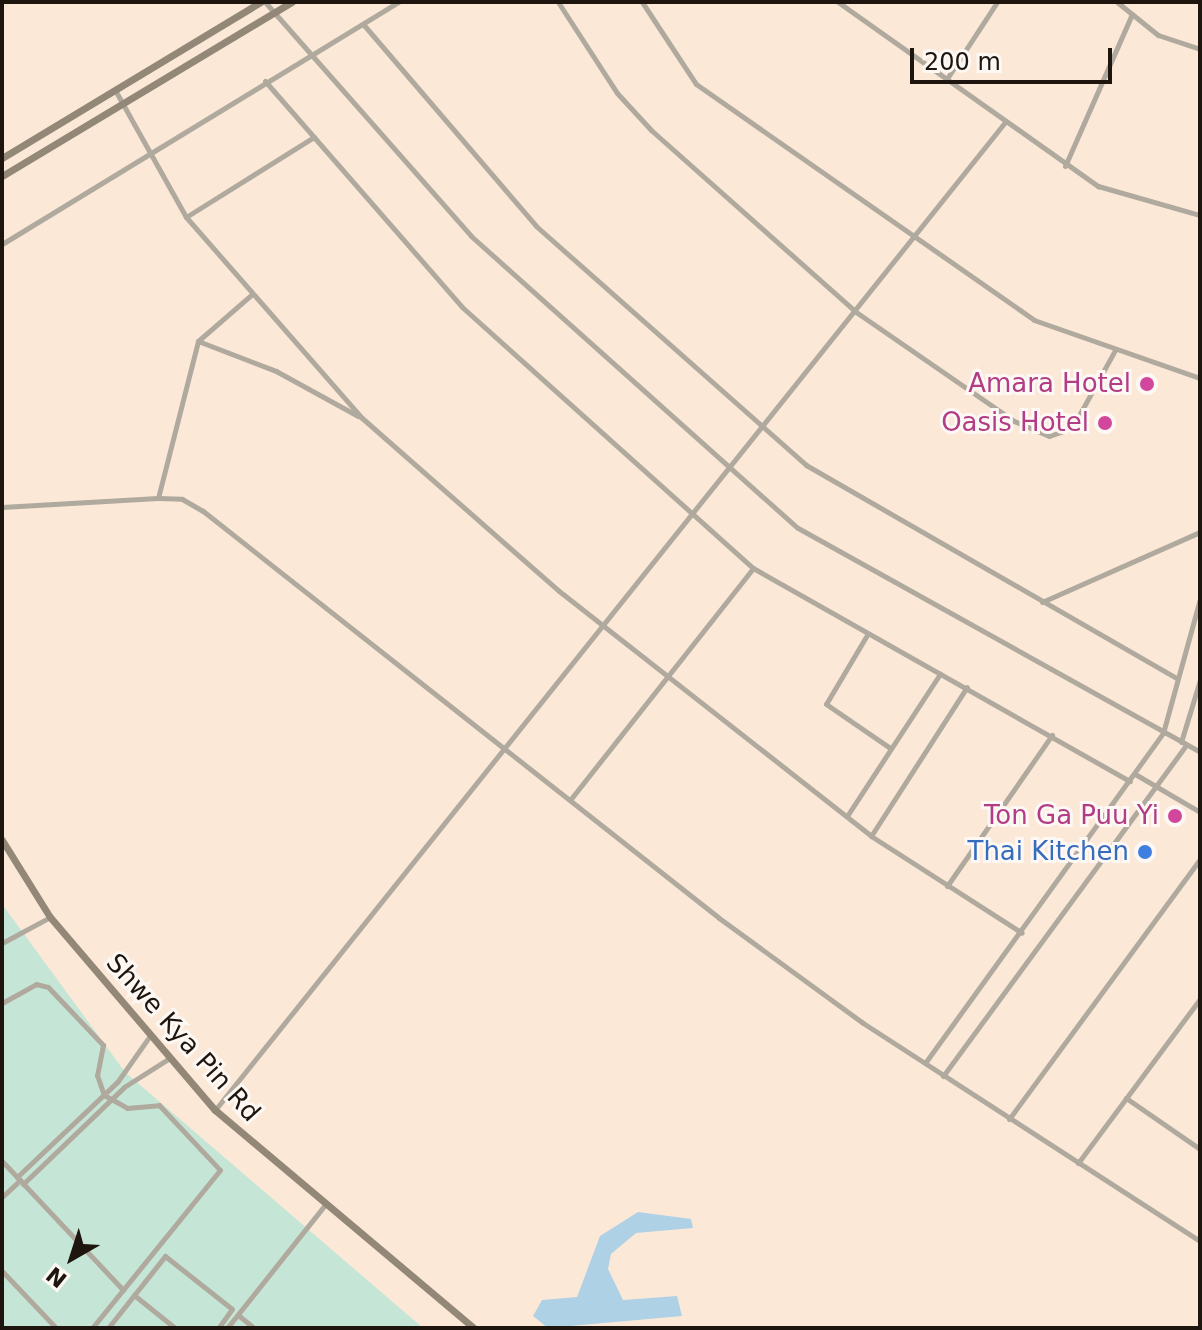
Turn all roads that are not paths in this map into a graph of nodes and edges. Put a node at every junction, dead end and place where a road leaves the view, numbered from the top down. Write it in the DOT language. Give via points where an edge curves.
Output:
graph roads {
  1 [pos="263,2"];
  2 [pos="292,2"];
  3 [pos="399,2"];
  4 [pos="558,2"];
  5 [pos="642,2"];
  6 [pos="838,2"];
  7 [pos="997,2"];
  8 [pos="1117,2"];
  9 [pos="275,12"];
  10 [pos="1132,14"];
  11 [pos="363,24"];
  12 [pos="1200,49"];
  13 [pos="313,55"];
  14 [pos="948,77"];
  15 [pos="265,81"];
  16 [pos="115,90"];
  17 [pos="122,103"];
  18 [pos="1006,121"];
  19 [pos="314,136"];
  20 [pos="150,153"];
  21 [pos="2,158"];
  22 [pos="1065,166"];
  23 [pos="2,176"];
  24 [pos="1200,215"];
  25 [pos="186,217"];
  26 [pos="914,239"];
  27 [pos="2,244"];
  28 [pos="252,294"];
  29 [pos="856,312"];
  30 [pos="198,341"];
  31 [pos="1114,352"];
  32 [pos="1200,378"];
  33 [pos="362,418"];
  34 [pos="763,427"];
  35 [pos="726,468"];
  36 [pos="158,498"];
  37 [pos="2,507"];
  38 [pos="692,514"];
  39 [pos="1200,532"];
  40 [pos="753,568"];
  41 [pos="1200,599"];
  42 [pos="1042,602"];
  43 [pos="603,625"];
  44 [pos="867,635"];
  45 [pos="940,674"];
  46 [pos="670,676"];
  47 [pos="1177,678"];
  48 [pos="1200,680"];
  49 [pos="967,687"];
  50 [pos="1199,690"];
  51 [pos="1163,733"];
  52 [pos="1052,735"];
  53 [pos="1183,744"];
  54 [pos="503,745"];
  55 [pos="890,748"];
  56 [pos="1200,752"];
  57 [pos="1135,774"];
  58 [pos="1130,781"];
  59 [pos="1154,786"];
  60 [pos="570,800"];
  61 [pos="1200,812"];
  62 [pos="847,816"];
  63 [pos="871,836"];
  64 [pos="2,840"];
  65 [pos="5,853"];
  66 [pos="1200,859"];
  67 [pos="947,886"];
  68 [pos="50,917"];
  69 [pos="1022,933"];
  70 [pos="2,943"];
  71 [pos="1200,999"];
  72 [pos="2,1003"];
  73 [pos="149,1037"];
  74 [pos="168,1059"];
  75 [pos="925,1063"];
  76 [pos="943,1076"];
  77 [pos="104,1095"];
  78 [pos="1126,1098"];
  79 [pos="110,1101"];
  80 [pos="215,1110"];
  81 [pos="1009,1119"];
  82 [pos="1199,1145"];
  83 [pos="2,1161"];
  84 [pos="1078,1163"];
  85 [pos="20,1180"];
  86 [pos="2,1197"];
  87 [pos="325,1205"];
  88 [pos="1200,1241"];
  89 [pos="2,1271"];
  90 [pos="123,1290"];
  91 [pos="134,1295"];
  92 [pos="238,1315"];
  93 [pos="56,1328"];
  94 [pos="92,1328"];
  95 [pos="108,1328"];
  96 [pos="175,1328"];
  97 [pos="218,1328"];
  98 [pos="227,1328"];
  99 [pos="254,1328"];
  100 [pos="474,1328"];
  1 -- 9 [label="street"];
  1 -- 16 [label="street"];
  2 -- 9 [label="street"];
  3 -- 11 [label="street"];
  4 -- 29 [label="street" via="617,93 651,130"];
  5 -- 26 [label="street" via="696,84"];
  6 -- 14 [label="street"];
  7 -- 14 [label="street"];
  8 -- 10 [label="street"];
  9 -- 13 [label="street"];
  9 -- 17 [label="street"];
  10 -- 12 [label="street" via="1158,35"];
  10 -- 22 [label="street"];
  11 -- 13 [label="street"];
  11 -- 34 [label="street" via="536,226"];
  13 -- 15 [label="street"];
  13 -- 35 [label="street" via="471,236"];
  14 -- 18 [label="street"];
  15 -- 19 [label="street"];
  15 -- 20 [label="street"];
  16 -- 17 [label="street"];
  16 -- 21 [label="street"];
  17 -- 20 [label="street"];
  17 -- 23 [label="street"];
  18 -- 22 [label="street"];
  18 -- 26 [label="street"];
  19 -- 25 [label="street"];
  19 -- 38 [label="street" via="462,307"];
  20 -- 25 [label="street"];
  20 -- 27 [label="street"];
  22 -- 24 [label="street" via="1098,186"];
  25 -- 28 [label="street"];
  26 -- 29 [label="street"];
  26 -- 31 [label="street" via="1034,320"];
  28 -- 30 [label="street"];
  28 -- 33 [label="street"];
  29 -- 31 [label="street" via="1014,421 1049,436 1086,413"];
  29 -- 34 [label="street"];
  30 -- 33 [label="street" via="289,377"];
  30 -- 36 [label="street"];
  31 -- 32 [label="street"];
  33 -- 43 [label="street"];
  34 -- 35 [label="street"];
  34 -- 42 [label="street" via="835,486"];
  35 -- 38 [label="street"];
  35 -- 51 [label="street" via="850,561"];
  36 -- 37 [label="street"];
  36 -- 54 [label="street" via="182,499 203,511"];
  38 -- 40 [label="street"];
  38 -- 43 [label="street"];
  39 -- 42 [label="street"];
  40 -- 44 [label="street"];
  40 -- 46 [label="street"];
  41 -- 47 [label="street"];
  42 -- 47 [label="street"];
  43 -- 46 [label="street"];
  43 -- 54 [label="street"];
  44 -- 45 [label="street"];
  44 -- 55 [label="street" via="826,704"];
  45 -- 49 [label="street"];
  45 -- 55 [label="street"];
  46 -- 60 [label="street"];
  46 -- 62 [label="street"];
  47 -- 51 [label="street"];
  48 -- 50 [label="street"];
  49 -- 52 [label="street"];
  49 -- 63 [label="street"];
  50 -- 53 [label="street"];
  51 -- 53 [label="street"];
  51 -- 57 [label="street"];
  52 -- 58 [label="street"];
  52 -- 67 [label="street"];
  53 -- 56 [label="street"];
  53 -- 59 [label="street"];
  54 -- 60 [label="street"];
  54 -- 80 [label="street"];
  55 -- 62 [label="street"];
  57 -- 58 [label="street"];
  57 -- 59 [label="street"];
  58 -- 69 [label="street"];
  59 -- 61 [label="street"];
  59 -- 76 [label="street"];
  60 -- 75 [label="street" via="719,918"];
  62 -- 63 [label="street"];
  63 -- 67 [label="street"];
  64 -- 65 [label="street, Shwe Kya Pin Rd"];
  65 -- 68 [label="street, Shwe Kya Pin Rd"];
  66 -- 81 [label="street"];
  67 -- 69 [label="street"];
  68 -- 70 [label="street"];
  68 -- 73 [label="street, Shwe Kya Pin Rd"];
  69 -- 75 [label="street"];
  71 -- 78 [label="street"];
  72 -- 77 [label="street" via="36,984 48,987 103,1045 97,1075"];
  73 -- 74 [label="street, Shwe Kya Pin Rd"];
  73 -- 77 [label="street"];
  74 -- 79 [label="street"];
  74 -- 80 [label="street, Shwe Kya Pin Rd"];
  75 -- 76 [label="street"];
  76 -- 81 [label="street"];
  77 -- 79 [label="street"];
  77 -- 85 [label="street"];
  78 -- 82 [label="street"];
  78 -- 84 [label="street"];
  79 -- 85 [label="street"];
  79 -- 90 [label="street" via="133,1110 159,1105 220,1170"];
  80 -- 87 [label="street, Shwe Kya Pin Rd"];
  81 -- 84 [label="street"];
  83 -- 85 [label="street"];
  84 -- 88 [label="street"];
  85 -- 86 [label="street"];
  85 -- 90 [label="street"];
  87 -- 92 [label="street"];
  87 -- 100 [label="street, Shwe Kya Pin Rd"];
  89 -- 93 [label="street"];
  90 -- 94 [label="street"];
  91 -- 95 [label="street"];
  91 -- 96 [label="street"];
  91 -- 97 [label="street" via="165,1256 232,1309"];
  92 -- 98 [label="street"];
  92 -- 99 [label="street"];
}
